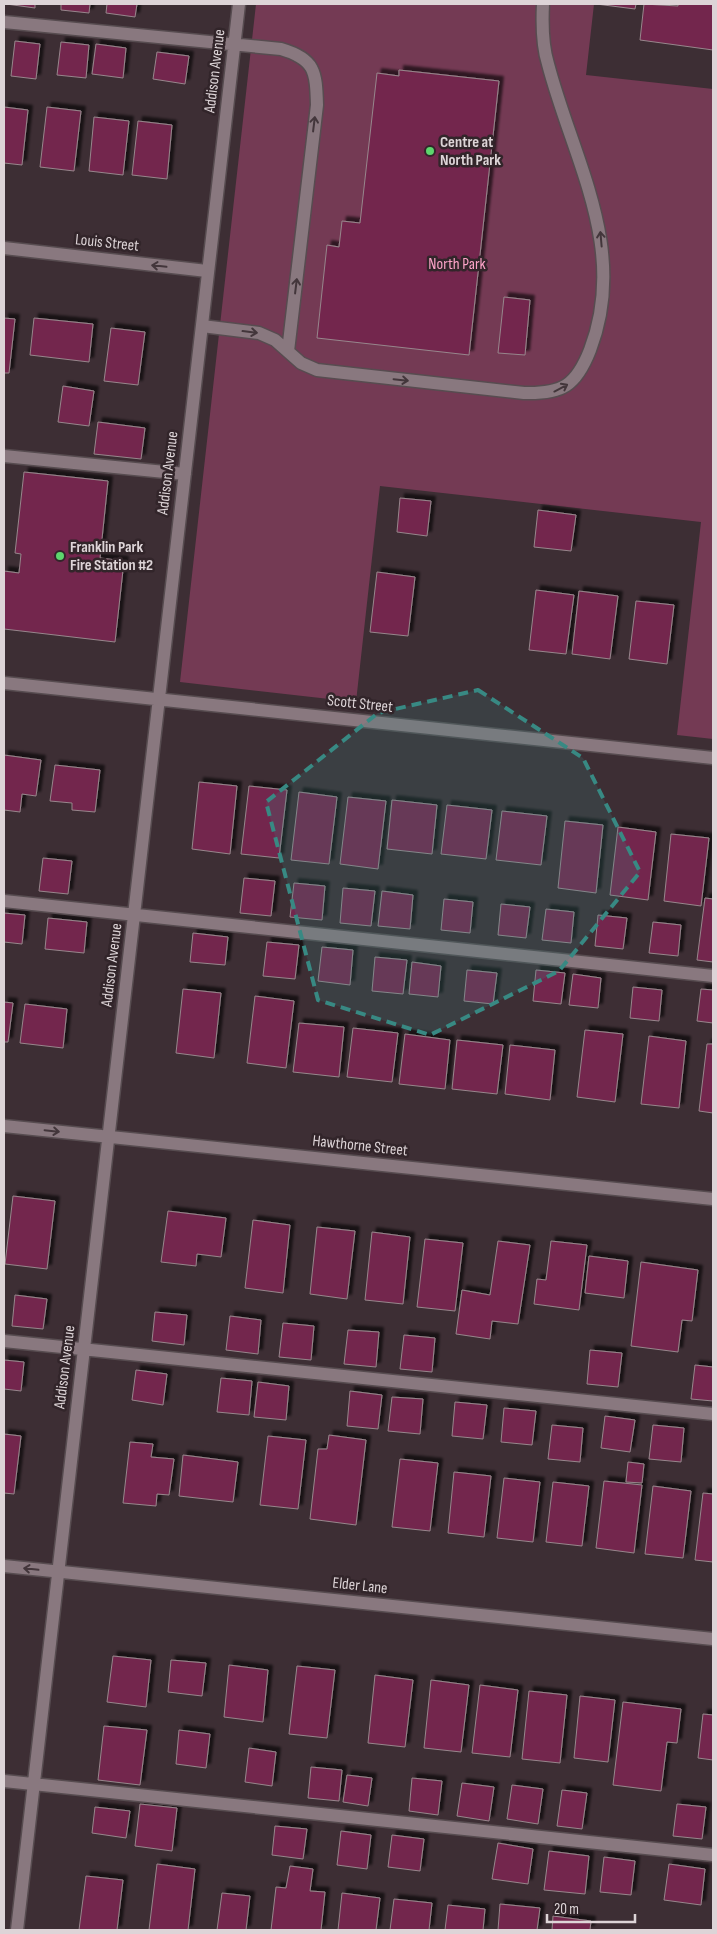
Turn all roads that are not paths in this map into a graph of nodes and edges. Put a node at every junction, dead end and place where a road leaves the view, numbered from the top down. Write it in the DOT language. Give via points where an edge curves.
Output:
graph roads {
  1 [pos="239,4"];
  2 [pos="543,4"];
  3 [pos="4,22"];
  4 [pos="234,45"];
  5 [pos="4,248"];
  6 [pos="207,271"];
  7 [pos="202,326"];
  8 [pos="288,352"];
  9 [pos="4,456"];
  10 [pos="185,474"];
  11 [pos="4,683"];
  12 [pos="159,699"];
  13 [pos="713,758"];
  14 [pos="4,901"];
  15 [pos="134,915"];
  16 [pos="713,976"];
  17 [pos="4,1126"];
  18 [pos="108,1137"];
  19 [pos="713,1199"];
  20 [pos="4,1341"];
  21 [pos="84,1349"];
  22 [pos="713,1414"];
  23 [pos="4,1566"];
  24 [pos="58,1572"];
  25 [pos="713,1639"];
  26 [pos="4,1781"];
  27 [pos="34,1784"];
  28 [pos="713,1855"];
  29 [pos="17,1930"];
  1 -- 4 [label="street, Addison Avenue"];
  8 -- 2 [label="street, one-way" via="301,364 317,370 524,393 544,394 561,390 575,378 595,337 601,304 601,238 589,188 547,62 542,27"];
  3 -- 4 [label="street"];
  4 -- 6 [label="street, Addison Avenue"];
  8 -- 4 [label="street, one-way" via="316,105 314,71 297,54 280,49"];
  6 -- 5 [label="street, Louis Street, one-way"];
  6 -- 7 [label="street, Addison Avenue"];
  7 -- 8 [label="street, one-way" via="259,333 275,340"];
  7 -- 10 [label="street, Addison Avenue"];
  9 -- 10 [label="street"];
  10 -- 12 [label="street, Addison Avenue"];
  11 -- 12 [label="street, Scott Street"];
  12 -- 13 [label="street, Scott Street"];
  12 -- 15 [label="street, Addison Avenue"];
  14 -- 15 [label="street"];
  15 -- 16 [label="street"];
  15 -- 18 [label="street, Addison Avenue"];
  17 -- 18 [label="street, Hawthorne Street, one-way"];
  18 -- 19 [label="street, Hawthorne Street"];
  18 -- 21 [label="street, Addison Avenue"];
  20 -- 21 [label="street"];
  21 -- 22 [label="street"];
  21 -- 24 [label="street, Addison Avenue"];
  24 -- 23 [label="street, Elder Lane, one-way"];
  24 -- 25 [label="street, Elder Lane"];
  24 -- 27 [label="street, Addison Avenue"];
  26 -- 27 [label="street"];
  27 -- 28 [label="street"];
  27 -- 29 [label="street, Addison Avenue"];
}
